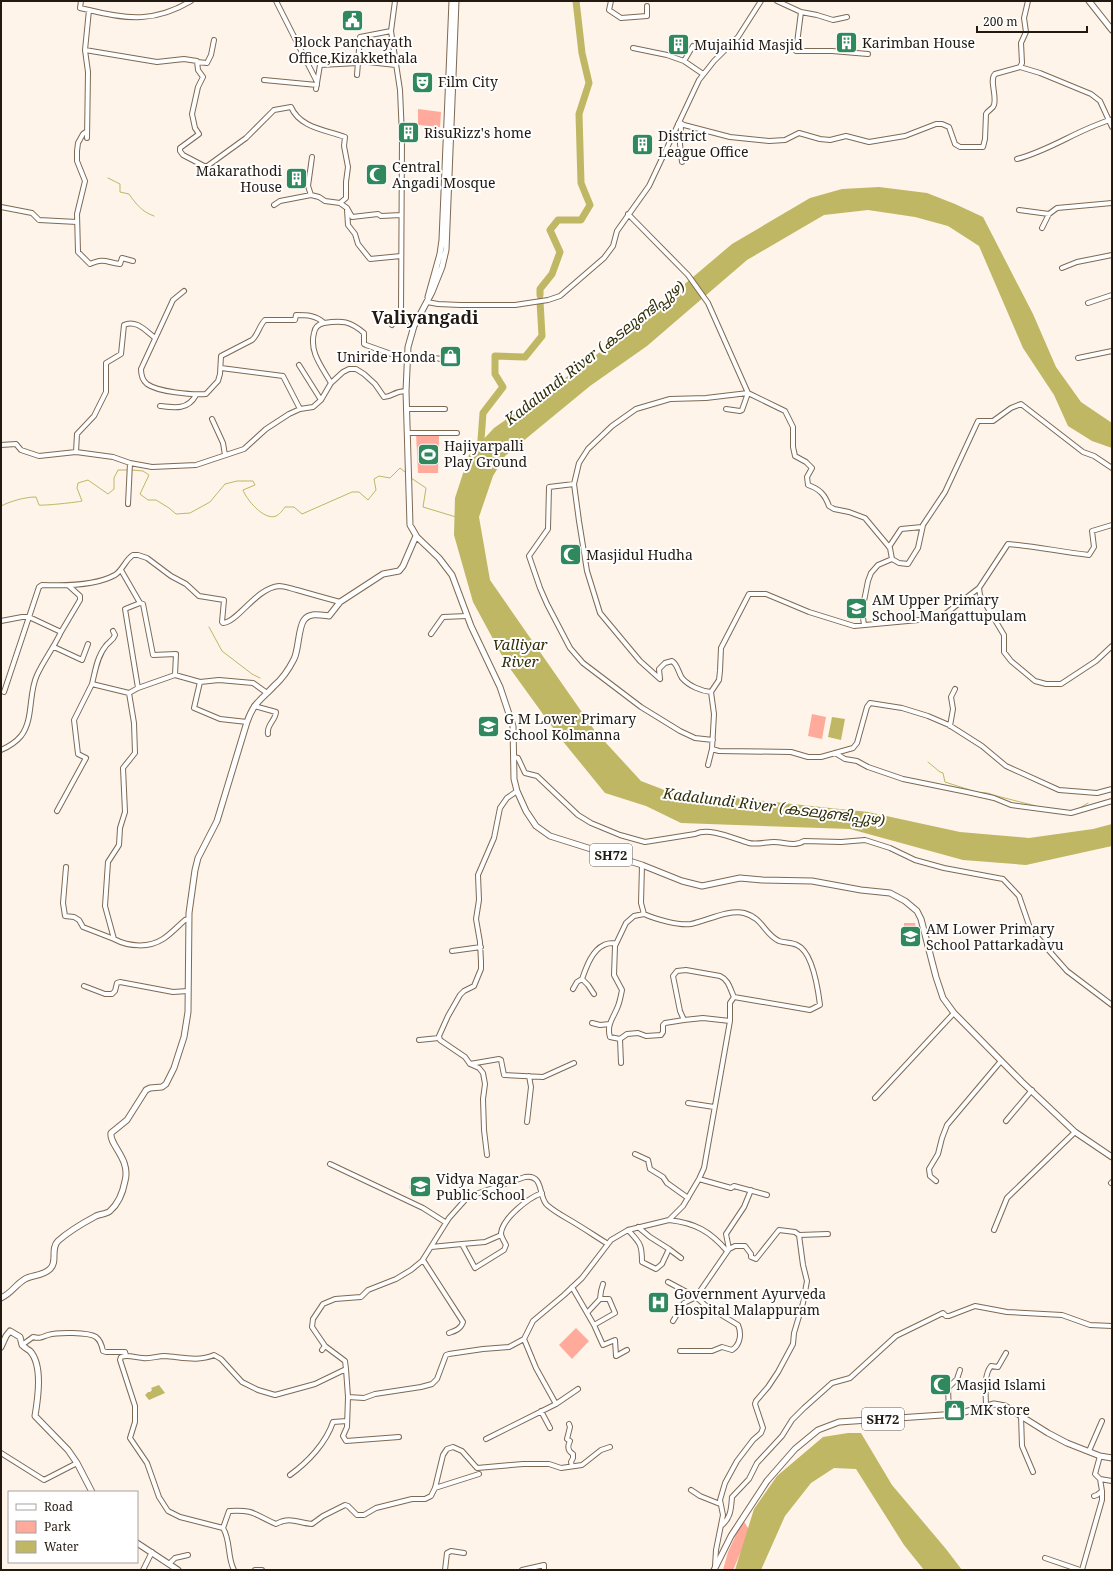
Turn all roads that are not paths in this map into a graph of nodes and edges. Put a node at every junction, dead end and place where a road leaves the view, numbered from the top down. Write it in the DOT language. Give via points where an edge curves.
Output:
graph roads {
  1 [pos="81,1"];
  2 [pos="191,1"];
  3 [pos="276,1"];
  4 [pos="395,1"];
  5 [pos="452,1"];
  6 [pos="456,1"];
  7 [pos="610,1"];
  8 [pos="761,1"];
  9 [pos="777,1"];
  10 [pos="1028,1"];
  11 [pos="1089,1"];
  12 [pos="647,6"];
  13 [pos="89,10"];
  14 [pos="800,12"];
  15 [pos="847,17"];
  16 [pos="391,30"];
  17 [pos="1112,30"];
  18 [pos="214,40"];
  19 [pos="693,46"];
  20 [pos="633,48"];
  21 [pos="85,50"];
  22 [pos="868,54"];
  23 [pos="684,61"];
  24 [pos="197,62"];
  25 [pos="358,62"];
  26 [pos="308,64"];
  27 [pos="320,65"];
  28 [pos="396,65"];
  29 [pos="1020,67"];
  30 [pos="704,74"];
  31 [pos="357,75"];
  32 [pos="264,80"];
  33 [pos="317,85"];
  34 [pos="1110,120"];
  35 [pos="679,123"];
  36 [pos="1112,127"];
  37 [pos="87,131"];
  38 [pos="88,138"];
  39 [pos="312,157"];
  40 [pos="1017,159"];
  41 [pos="682,162"];
  42 [pos="311,195"];
  43 [pos="340,203"];
  44 [pos="1112,203"];
  45 [pos="274,205"];
  46 [pos="1,207"];
  47 [pos="348,208"];
  48 [pos="1019,210"];
  49 [pos="628,214"];
  50 [pos="1049,214"];
  51 [pos="401,215"];
  52 [pos="77,222"];
  53 [pos="1042,228"];
  54 [pos="1112,255"];
  55 [pos="401,256"];
  56 [pos="133,261"];
  57 [pos="1062,268"];
  58 [pos="184,291"];
  59 [pos="1112,295"];
  60 [pos="426,302"];
  61 [pos="1088,303"];
  62 [pos="401,311"];
  63 [pos="324,322"];
  64 [pos="392,325"];
  65 [pos="414,326"];
  66 [pos="155,338"];
  67 [pos="1112,351"];
  68 [pos="408,358"];
  69 [pos="1078,358"];
  70 [pos="442,360"];
  71 [pos="299,365"];
  72 [pos="221,368"];
  73 [pos="331,383"];
  74 [pos="406,392"];
  75 [pos="748,392"];
  76 [pos="196,395"];
  77 [pos="321,400"];
  78 [pos="160,406"];
  79 [pos="300,409"];
  80 [pos="406,409"];
  81 [pos="445,409"];
  82 [pos="726,409"];
  83 [pos="212,419"];
  84 [pos="407,433"];
  85 [pos="457,433"];
  86 [pos="1,445"];
  87 [pos="76,452"];
  88 [pos="225,455"];
  89 [pos="129,465"];
  90 [pos="1112,468"];
  91 [pos="574,484"];
  92 [pos="128,504"];
  93 [pos="1112,525"];
  94 [pos="922,527"];
  95 [pos="416,536"];
  96 [pos="889,547"];
  97 [pos="892,559"];
  98 [pos="121,570"];
  99 [pos="69,586"];
  100 [pos="979,588"];
  101 [pos="340,602"];
  102 [pos="140,603"];
  103 [pos="467,616"];
  104 [pos="29,617"];
  105 [pos="1,621"];
  106 [pos="864,625"];
  107 [pos="113,631"];
  108 [pos="61,632"];
  109 [pos="431,634"];
  110 [pos="88,644"];
  111 [pos="1112,646"];
  112 [pos="54,647"];
  113 [pos="175,675"];
  114 [pos="200,682"];
  115 [pos="92,684"];
  116 [pos="138,688"];
  117 [pos="955,689"];
  118 [pos="4,692"];
  119 [pos="711,692"];
  120 [pos="129,693"];
  121 [pos="267,693"];
  122 [pos="254,706"];
  123 [pos="247,722"];
  124 [pos="950,726"];
  125 [pos="268,734"];
  126 [pos="713,740"];
  127 [pos="712,749"];
  128 [pos="1,750"];
  129 [pos="835,753"];
  130 [pos="514,757"];
  131 [pos="708,765"];
  132 [pos="1112,790"];
  133 [pos="517,791"];
  134 [pos="1112,801"];
  135 [pos="57,811"];
  136 [pos="642,865"];
  137 [pos="66,867"];
  138 [pos="644,914"];
  139 [pos="189,919"];
  140 [pos="114,939"];
  141 [pos="616,943"];
  142 [pos="481,947"];
  143 [pos="452,951"];
  144 [pos="582,979"];
  145 [pos="84,986"];
  146 [pos="574,989"];
  147 [pos="188,991"];
  148 [pos="594,994"];
  149 [pos="734,997"];
  150 [pos="1112,1005"];
  151 [pos="954,1013"];
  152 [pos="684,1020"];
  153 [pos="730,1021"];
  154 [pos="592,1023"];
  155 [pos="610,1024"];
  156 [pos="439,1038"];
  157 [pos="620,1038"];
  158 [pos="419,1040"];
  159 [pos="1001,1061"];
  160 [pos="621,1063"];
  161 [pos="470,1064"];
  162 [pos="574,1064"];
  163 [pos="529,1076"];
  164 [pos="1032,1090"];
  165 [pos="875,1098"];
  166 [pos="688,1102"];
  167 [pos="714,1107"];
  168 [pos="1006,1121"];
  169 [pos="527,1122"];
  170 [pos="1075,1132"];
  171 [pos="486,1154"];
  172 [pos="635,1154"];
  173 [pos="1112,1157"];
  174 [pos="330,1164"];
  175 [pos="699,1179"];
  176 [pos="936,1180"];
  177 [pos="750,1190"];
  178 [pos="542,1193"];
  179 [pos="767,1195"];
  180 [pos="688,1198"];
  181 [pos="669,1220"];
  182 [pos="445,1222"];
  183 [pos="638,1226"];
  184 [pos="628,1230"];
  185 [pos="994,1230"];
  186 [pos="828,1234"];
  187 [pos="501,1235"];
  188 [pos="799,1235"];
  189 [pos="462,1244"];
  190 [pos="608,1244"];
  191 [pos="431,1247"];
  192 [pos="669,1249"];
  193 [pos="728,1250"];
  194 [pos="681,1258"];
  195 [pos="423,1260"];
  196 [pos="668,1282"];
  197 [pos="603,1284"];
  198 [pos="572,1287"];
  199 [pos="1,1298"];
  200 [pos="696,1298"];
  201 [pos="600,1299"];
  202 [pos="587,1313"];
  203 [pos="673,1321"];
  204 [pos="594,1325"];
  205 [pos="1112,1326"];
  206 [pos="449,1333"];
  207 [pos="524,1339"];
  208 [pos="22,1345"];
  209 [pos="1,1347"];
  210 [pos="627,1350"];
  211 [pos="680,1351"];
  212 [pos="1006,1353"];
  213 [pos="126,1355"];
  214 [pos="346,1369"];
  215 [pos="960,1370"];
  216 [pos="578,1389"];
  217 [pos="348,1397"];
  218 [pos="556,1404"];
  219 [pos="986,1406"];
  220 [pos="542,1411"];
  221 [pos="948,1414"];
  222 [pos="1021,1416"];
  223 [pos="347,1421"];
  224 [pos="1102,1421"];
  225 [pos="569,1424"];
  226 [pos="550,1428"];
  227 [pos="399,1436"];
  228 [pos="486,1439"];
  229 [pos="610,1447"];
  230 [pos="1089,1451"];
  231 [pos="1,1453"];
  232 [pos="1100,1456"];
  233 [pos="1112,1458"];
  234 [pos="77,1463"];
  235 [pos="572,1466"];
  236 [pos="1033,1472"];
  237 [pos="479,1474"];
  238 [pos="290,1475"];
  239 [pos="1100,1479"];
  240 [pos="1112,1481"];
  241 [pos="435,1488"];
  242 [pos="691,1490"];
  243 [pos="91,1491"];
  244 [pos="1102,1491"];
  245 [pos="1094,1496"];
  246 [pos="720,1504"];
  247 [pos="721,1526"];
  248 [pos="223,1528"];
  249 [pos="138,1544"];
  250 [pos="152,1552"];
  251 [pos="464,1553"];
  252 [pos="188,1555"];
  253 [pos="1045,1558"];
  254 [pos="170,1563"];
  255 [pos="714,1569"];
  256 [pos="143,1570"];
  257 [pos="178,1570"];
  258 [pos="234,1570"];
  259 [pos="255,1570"];
  260 [pos="262,1570"];
  261 [pos="445,1570"];
  262 [pos="522,1570"];
  263 [pos="544,1570"];
  264 [pos="1081,1570"];
  1 -- 13 [label="street" via="80,8"];
  2 -- 13 [label="street" via="166,14 146,17 123,17"];
  3 -- 26 [label="street"];
  4 -- 16 [label="street"];
  5 -- 60 [label="main road, SH72" via="442,240"];
  6 -- 60 [label="main road, SH72" via="446,250 442,267"];
  7 -- 12 [label="street" via="609,10 621,18 647,16"];
  8 -- 30 [label="street" via="738,37"];
  9 -- 14 [label="street"];
  10 -- 29 [label="street"];
  11 -- 17 [label="main road"];
  13 -- 21 [label="street"];
  14 -- 15 [label="street" via="833,20"];
  14 -- 22 [label="street" via="796,51"];
  16 -- 25 [label="street" via="360,37"];
  16 -- 28 [label="street"];
  18 -- 24 [label="street" via="207,63"];
  19 -- 23 [label="street"];
  20 -- 23 [label="street"];
  21 -- 24 [label="street" via="157,62 184,59"];
  21 -- 37 [label="street" via="88,72"];
  23 -- 30 [label="street"];
  24 -- 43 [label="street" via="198,70 203,77 192,114 199,134 180,148 183,155 206,167 246,138 274,110 291,108 303,122 345,137 348,167 346,198"];
  25 -- 27 [label="street"];
  25 -- 28 [label="street"];
  25 -- 31 [label="street"];
  26 -- 27 [label="street"];
  26 -- 33 [label="street"];
  27 -- 33 [label="street"];
  28 -- 51 [label="street" via="402,136"];
  29 -- 34 [label="street" via="1091,94 1100,101"];
  29 -- 35 [label="street" via="993,76 995,104 986,114 983,147 960,147 955,144 949,127 942,124 925,127 905,136 869,142 846,136 830,140 820,139 799,133 785,140 769,141 730,137"];
  30 -- 35 [label="street"];
  32 -- 33 [label="street"];
  34 -- 36 [label="street"];
  34 -- 40 [label="street" via="1043,151"];
  35 -- 41 [label="street"];
  35 -- 49 [label="street" via="649,186"];
  37 -- 38 [label="street"];
  37 -- 52 [label="street" via="78,143 77,151 77,161 85,181"];
  39 -- 42 [label="street" via="308,186"];
  42 -- 43 [label="street" via="325,201"];
  42 -- 45 [label="street" via="280,201"];
  43 -- 47 [label="street"];
  44 -- 50 [label="street" via="1058,208"];
  46 -- 52 [label="street" via="32,213 39,220"];
  47 -- 51 [label="street" via="352,218 378,214"];
  47 -- 55 [label="street" via="348,225 370,259"];
  48 -- 50 [label="street"];
  49 -- 60 [label="street" via="617,231 613,246 604,258 560,296 515,305 460,306"];
  49 -- 75 [label="street" via="689,276 705,299"];
  50 -- 53 [label="street"];
  51 -- 55 [label="street"];
  52 -- 56 [label="street" via="78,252 90,264 98,260 120,264 122,258"];
  54 -- 57 [label="street" via="1077,262"];
  55 -- 62 [label="street"];
  58 -- 66 [label="street" via="173,300"];
  59 -- 61 [label="street"];
  60 -- 65 [label="main road, SH72"];
  62 -- 64 [label="street"];
  62 -- 65 [label="street"];
  63 -- 68 [label="street" via="348,322 364,333 364,344"];
  63 -- 72 [label="street" via="307,315 296,315 295,320 265,320 256,337 221,356"];
  63 -- 73 [label="street" via="315,329 311,342 317,359"];
  65 -- 68 [label="main road, SH72"];
  66 -- 76 [label="street" via="142,369 143,380 148,385"];
  66 -- 87 [label="street" via="137,324 124,325 121,354 106,363 106,392 94,416 77,434"];
  67 -- 69 [label="street"];
  68 -- 70 [label="street"];
  68 -- 74 [label="main road, SH72"];
  71 -- 77 [label="street"];
  72 -- 76 [label="street" via="218,381 206,394"];
  72 -- 79 [label="street" via="283,376"];
  73 -- 74 [label="street" via="343,372 353,369 364,374 384,397"];
  73 -- 77 [label="street"];
  74 -- 80 [label="main road, SH72"];
  75 -- 82 [label="street" via="742,410"];
  75 -- 91 [label="street" via="706,398 670,399 636,409 612,426 588,450 580,463"];
  75 -- 96 [label="street" via="785,411 793,427 795,456 812,468 807,477 808,485 825,495 829,506 834,509 865,518"];
  76 -- 78 [label="street" via="186,406"];
  77 -- 79 [label="street" via="312,407"];
  79 -- 88 [label="street" via="266,429 244,449"];
  80 -- 81 [label="street"];
  80 -- 84 [label="main road, SH72"];
  83 -- 88 [label="street" via="223,443"];
  84 -- 85 [label="street"];
  84 -- 95 [label="main road, SH72" via="410,525"];
  86 -- 87 [label="street" via="16,444 21,450 39,456"];
  87 -- 89 [label="street" via="113,457"];
  88 -- 89 [label="street" via="196,465"];
  89 -- 92 [label="street"];
  90 -- 94 [label="street" via="1083,452 1021,404 993,421 978,421 945,492"];
  91 -- 119 [label="street" via="587,571 600,613 640,661 660,679 658,669 664,663 672,661 676,663 683,678 698,689"];
  91 -- 126 [label="street" via="548,487 548,529 529,556 540,588 570,648 583,663 641,707 688,735"];
  93 -- 100 [label="street" via="1092,531 1094,547 1089,555 1008,544"];
  94 -- 96 [label="street" via="901,529"];
  94 -- 97 [label="street" via="918,548 908,564"];
  95 -- 101 [label="main road" via="399,571 382,574"];
  95 -- 103 [label="main road, SH72" via="452,575"];
  96 -- 97 [label="street"];
  97 -- 106 [label="street" via="878,565 868,581 862,611"];
  98 -- 99 [label="street" via="103,579"];
  98 -- 101 [label="street" via="133,555 148,558 197,594 224,600 223,623 230,622 261,594 278,586"];
  98 -- 102 [label="street"];
  99 -- 104 [label="street" via="39,587"];
  99 -- 108 [label="street" via="80,596 80,600"];
  100 -- 106 [label="street" via="940,618"];
  100 -- 111 [label="street" via="980,595 1004,635 1004,652 1035,681 1061,684 1096,661"];
  101 -- 121 [label="main road" via="329,616 316,614 303,621 295,658 281,679"];
  102 -- 113 [label="street" via="143,604 153,655 176,654"];
  102 -- 116 [label="street" via="125,609"];
  103 -- 109 [label="street" via="443,617"];
  103 -- 130 [label="main road, SH72" via="500,687 510,716 513,726"];
  104 -- 105 [label="street"];
  104 -- 108 [label="street"];
  104 -- 118 [label="street"];
  106 -- 119 [label="street" via="854,626 832,620 766,594 749,594 721,648 719,680"];
  107 -- 115 [label="street" via="116,635 114,640 105,646"];
  108 -- 112 [label="street"];
  110 -- 112 [label="street" via="82,660"];
  112 -- 128 [label="street" via="37,675 31,691 30,712 21,736"];
  113 -- 114 [label="street"];
  113 -- 116 [label="street"];
  114 -- 121 [label="street" via="219,680 253,683"];
  114 -- 123 [label="street" via="194,708 220,719"];
  115 -- 120 [label="street"];
  115 -- 135 [label="street" via="74,720 78,754 86,758"];
  116 -- 120 [label="street"];
  117 -- 124 [label="street"];
  119 -- 126 [label="street" via="714,714"];
  120 -- 140 [label="street" via="135,753 123,768 125,812 120,828 119,845 108,862 107,872 106,906"];
  121 -- 122 [label="main road"];
  122 -- 123 [label="main road"];
  122 -- 125 [label="street" via="276,712 275,718 268,726"];
  123 -- 139 [label="main road" via="216,821 197,862"];
  124 -- 129 [label="street" via="902,708 870,703 853,748"];
  124 -- 132 [label="street" via="982,746 1006,766 1047,786 1059,790 1097,793"];
  126 -- 127 [label="street"];
  127 -- 129 [label="street" via="791,752 808,757"];
  127 -- 131 [label="street"];
  129 -- 134 [label="street" via="891,775 994,798 1011,805 1071,812"];
  130 -- 133 [label="main road, SH72"];
  130 -- 150 [label="street" via="518,758 525,773 537,776 578,815 620,835 645,842 695,834 702,830 751,844 865,840 915,860 1003,879 1019,896 1030,928 1067,972"];
  133 -- 136 [label="main road, SH72" via="532,821 550,836"];
  133 -- 142 [label="street" via="506,798 500,808 494,838 478,875 479,900 476,919"];
  136 -- 138 [label="street" via="641,903"];
  136 -- 151 [label="main road, SH72" via="682,882 702,886 740,878 812,881 890,893 905,900 917,911 921,919 936,977 944,998"];
  137 -- 140 [label="street" via="63,903 65,916 74,916 83,927"];
  138 -- 141 [label="street" via="634,916 626,923"];
  138 -- 149 [label="street" via="656,920 689,924 730,913 743,913 757,919 771,936 803,949 815,973 820,1005 810,1010"];
  139 -- 140 [label="street" via="153,944 137,946"];
  139 -- 147 [label="main road"];
  141 -- 144 [label="street" via="604,944 596,951"];
  141 -- 155 [label="street" via="614,975 622,990"];
  142 -- 143 [label="street"];
  142 -- 156 [label="street" via="481,969 476,982 460,995"];
  144 -- 146 [label="street" via="577,982"];
  144 -- 148 [label="street"];
  145 -- 147 [label="street" via="105,994 112,994 120,982 173,992"];
  147 -- 199 [label="main road" via="185,1032 170,1078 164,1086 146,1090 127,1120 111,1134 126,1170 125,1184 117,1204 110,1211 87,1221 60,1240 55,1245 54,1264 49,1271 25,1279"];
  149 -- 152 [label="street" via="725,978 686,970 677,971 673,980"];
  149 -- 153 [label="street" via="730,1003"];
  151 -- 159 [label="main road, SH72"];
  151 -- 165 [label="street"];
  152 -- 153 [label="street" via="703,1018"];
  152 -- 157 [label="street" via="665,1023 661,1035 646,1036 638,1033"];
  153 -- 167 [label="street"];
  154 -- 155 [label="street"];
  155 -- 157 [label="street" via="610,1037"];
  156 -- 158 [label="street"];
  156 -- 161 [label="street" via="465,1057"];
  157 -- 160 [label="street"];
  159 -- 164 [label="main road, SH72"];
  159 -- 176 [label="street" via="947,1125 938,1154 929,1169 930,1176"];
  161 -- 163 [label="street" via="499,1059 504,1076"];
  161 -- 171 [label="street" via="484,1073 482,1099"];
  162 -- 163 [label="street" via="542,1077"];
  163 -- 169 [label="street" via="531,1087"];
  164 -- 168 [label="street"];
  164 -- 170 [label="main road, SH72"];
  166 -- 167 [label="street"];
  167 -- 175 [label="street" via="704,1168"];
  170 -- 173 [label="main road, SH72"];
  170 -- 185 [label="street" via="1007,1198"];
  172 -- 180 [label="street" via="648,1160 650,1169"];
  174 -- 182 [label="street" via="423,1208"];
  175 -- 177 [label="street" via="731,1188 734,1186"];
  175 -- 180 [label="street"];
  177 -- 179 [label="street"];
  177 -- 193 [label="street" via="744,1207 726,1234"];
  178 -- 182 [label="street" via="536,1179 522,1178 469,1196"];
  178 -- 187 [label="street" via="511,1214"];
  178 -- 190 [label="street" via="544,1201 552,1210"];
  180 -- 181 [label="street"];
  181 -- 183 [label="street"];
  181 -- 193 [label="street" via="686,1222 702,1229"];
  182 -- 191 [label="street"];
  183 -- 184 [label="street"];
  183 -- 192 [label="street"];
  184 -- 190 [label="street"];
  184 -- 192 [label="street" via="640,1242 642,1262 656,1269 662,1264"];
  186 -- 188 [label="street"];
  187 -- 189 [label="street" via="485,1242"];
  187 -- 189 [label="street" via="506,1245 504,1250 475,1268"];
  188 -- 193 [label="street" via="778,1230 756,1259 751,1257 745,1246 735,1246"];
  188 -- 246 [label="street" via="807,1281 793,1344 768,1388 756,1401 761,1432 724,1483"];
  189 -- 191 [label="street"];
  190 -- 198 [label="street"];
  191 -- 195 [label="street"];
  192 -- 194 [label="street"];
  193 -- 200 [label="street"];
  195 -- 206 [label="street" via="463,1322 457,1330"];
  195 -- 214 [label="street" via="411,1270 368,1290 361,1297 336,1299 324,1304 313,1319 312,1327 324,1348 345,1361"];
  196 -- 200 [label="street"];
  197 -- 201 [label="street"];
  198 -- 202 [label="street"];
  198 -- 207 [label="street" via="533,1321"];
  200 -- 203 [label="street" via="684,1303"];
  200 -- 211 [label="street" via="738,1325 738,1343 732,1350 722,1348 712,1351"];
  201 -- 202 [label="street"];
  201 -- 204 [label="street" via="609,1299 615,1313"];
  202 -- 204 [label="street"];
  204 -- 210 [label="street" via="603,1345 615,1340 616,1356"];
  205 -- 247 [label="street" via="1090,1325 1062,1315 1007,1312 975,1306 949,1316 943,1313 896,1336 850,1378 832,1383 792,1420 782,1436 758,1463 749,1479 732,1497 728,1520"];
  207 -- 217 [label="street" via="509,1347 446,1355 437,1379 432,1384 364,1398"];
  207 -- 218 [label="street" via="536,1368"];
  208 -- 209 [label="main road" via="20,1337 10,1331"];
  208 -- 213 [label="street" via="33,1337 39,1339 49,1334 89,1334 96,1337 103,1351 125,1352"];
  208 -- 234 [label="main road" via="30,1351 36,1362 39,1385 35,1416 57,1437"];
  212 -- 219 [label="street" via="998,1367 991,1366 988,1371"];
  213 -- 214 [label="street" via="192,1359 214,1356 221,1359 242,1382 275,1395 315,1384"];
  213 -- 248 [label="street" via="120,1360 136,1406 130,1438 147,1463 159,1498 172,1514"];
  214 -- 217 [label="street"];
  215 -- 221 [label="street" via="948,1388"];
  216 -- 218 [label="street"];
  217 -- 223 [label="street"];
  218 -- 220 [label="street"];
  219 -- 221 [label="main road, SH72"];
  219 -- 222 [label="main road, SH72" via="1005,1406"];
  220 -- 226 [label="street"];
  220 -- 228 [label="street"];
  221 -- 255 [label="main road, SH72" via="839,1422 818,1430 795,1449 767,1481 731,1536"];
  222 -- 230 [label="main road, SH72" via="1067,1443"];
  222 -- 236 [label="street" via="1022,1446"];
  223 -- 227 [label="street" via="343,1436 346,1441"];
  223 -- 238 [label="street" via="333,1422 324,1441 297,1471"];
  224 -- 230 [label="street"];
  225 -- 235 [label="street" via="567,1439 570,1441 569,1452 573,1454"];
  229 -- 235 [label="street" via="601,1450 582,1465"];
  230 -- 232 [label="main road, SH72"];
  231 -- 234 [label="street" via="44,1480"];
  232 -- 233 [label="main road, SH72"];
  232 -- 239 [label="street" via="1095,1474"];
  234 -- 243 [label="main road"];
  235 -- 241 [label="street" via="561,1468 549,1464 524,1464 478,1468 462,1451 454,1447 447,1449 443,1455"];
  237 -- 241 [label="street"];
  239 -- 240 [label="street"];
  239 -- 244 [label="street"];
  241 -- 248 [label="street" via="431,1496 425,1499 412,1499 376,1508 364,1515 357,1515 345,1505 312,1524 303,1524 292,1519 276,1524 254,1512 229,1511"];
  242 -- 246 [label="street"];
  244 -- 245 [label="street"];
  244 -- 264 [label="street" via="1102,1500"];
  246 -- 247 [label="street" via="723,1515"];
  247 -- 255 [label="street"];
  248 -- 258 [label="street"];
  249 -- 250 [label="main road"];
  250 -- 254 [label="main road"];
  250 -- 256 [label="street"];
  251 -- 261 [label="street" via="447,1553"];
  252 -- 254 [label="street" via="175,1558"];
  253 -- 264 [label="street"];
  254 -- 257 [label="main road"];
  259 -- 260 [label="street"];
  262 -- 263 [label="street" via="544,1565"];
}
